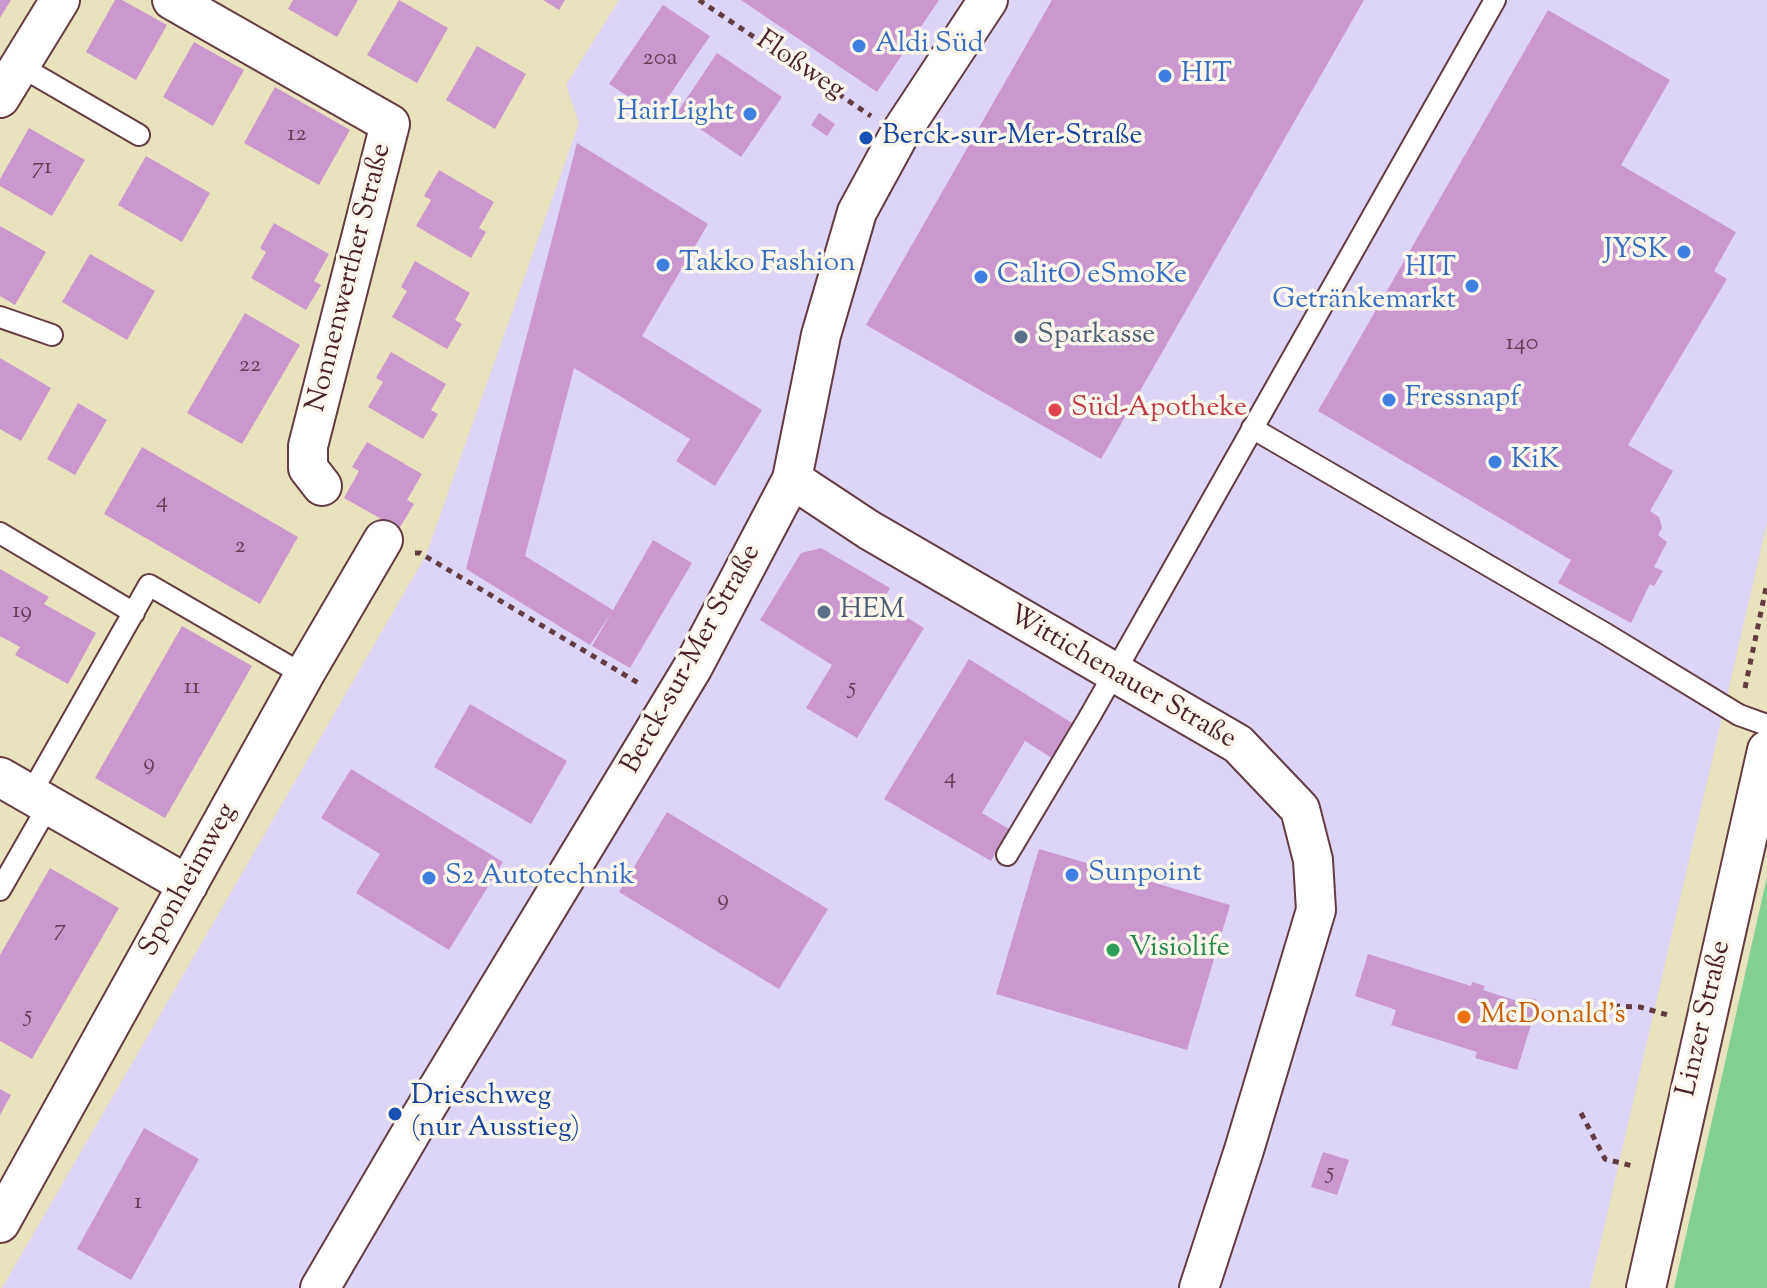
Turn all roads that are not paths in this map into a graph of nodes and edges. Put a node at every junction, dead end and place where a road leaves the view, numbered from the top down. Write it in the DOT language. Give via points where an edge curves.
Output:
graph roads {
  1 [pos="60,0"];
  2 [pos="172,0"];
  3 [pos="988,0"];
  4 [pos="1495,0"];
  5 [pos="20,66"];
  6 [pos="0,98"];
  7 [pos="139,135"];
  8 [pos="0,317"];
  9 [pos="52,335"];
  10 [pos="1252,428"];
  11 [pos="792,479"];
  12 [pos="322,486"];
  13 [pos="0,533"];
  14 [pos="380,546"];
  15 [pos="134,613"];
  16 [pos="1114,672"];
  17 [pos="304,675"];
  18 [pos="1767,725"];
  19 [pos="1767,750"];
  20 [pos="26,793"];
  21 [pos="1007,855"];
  22 [pos="188,885"];
  23 [pos="0,890"];
  24 [pos="0,1223"];
  25 [pos="320,1288"];
  26 [pos="1199,1288"];
  27 [pos="1646,1288"];
  1 -- 5 [label="street"];
  2 -- 12 [label="street, Nonnenwerther Straße" via="390,124 308,446 308,468"];
  3 -- 11 [label="street, Berck-sur-Mer Straße" via="899,135 857,212 821,335"];
  4 -- 10 [label="lane"];
  5 -- 6 [label="street"];
  5 -- 7 [label="lane"];
  8 -- 9 [label="lane"];
  10 -- 16 [label="lane"];
  10 -- 18 [label="lane" via="1739,715"];
  11 -- 16 [label="street, Wittichenauer Straße" via="869,530"];
  11 -- 25 [label="street, Berck-sur-Mer Straße" via="672,703"];
  13 -- 15 [label="lane"];
  14 -- 17 [label="street, Sponheimweg"];
  15 -- 17 [label="lane" via="149,585"];
  15 -- 20 [label="lane"];
  16 -- 21 [label="lane"];
  16 -- 26 [label="street, Wittichenauer Straße" via="1238,744 1300,809 1313,860 1316,910"];
  17 -- 22 [label="street, Sponheimweg"];
  19 -- 27 [label="street, Linzer Straße"];
  20 -- 22 [label="street"];
  20 -- 23 [label="lane"];
  22 -- 24 [label="street, Sponheimweg"];
}
